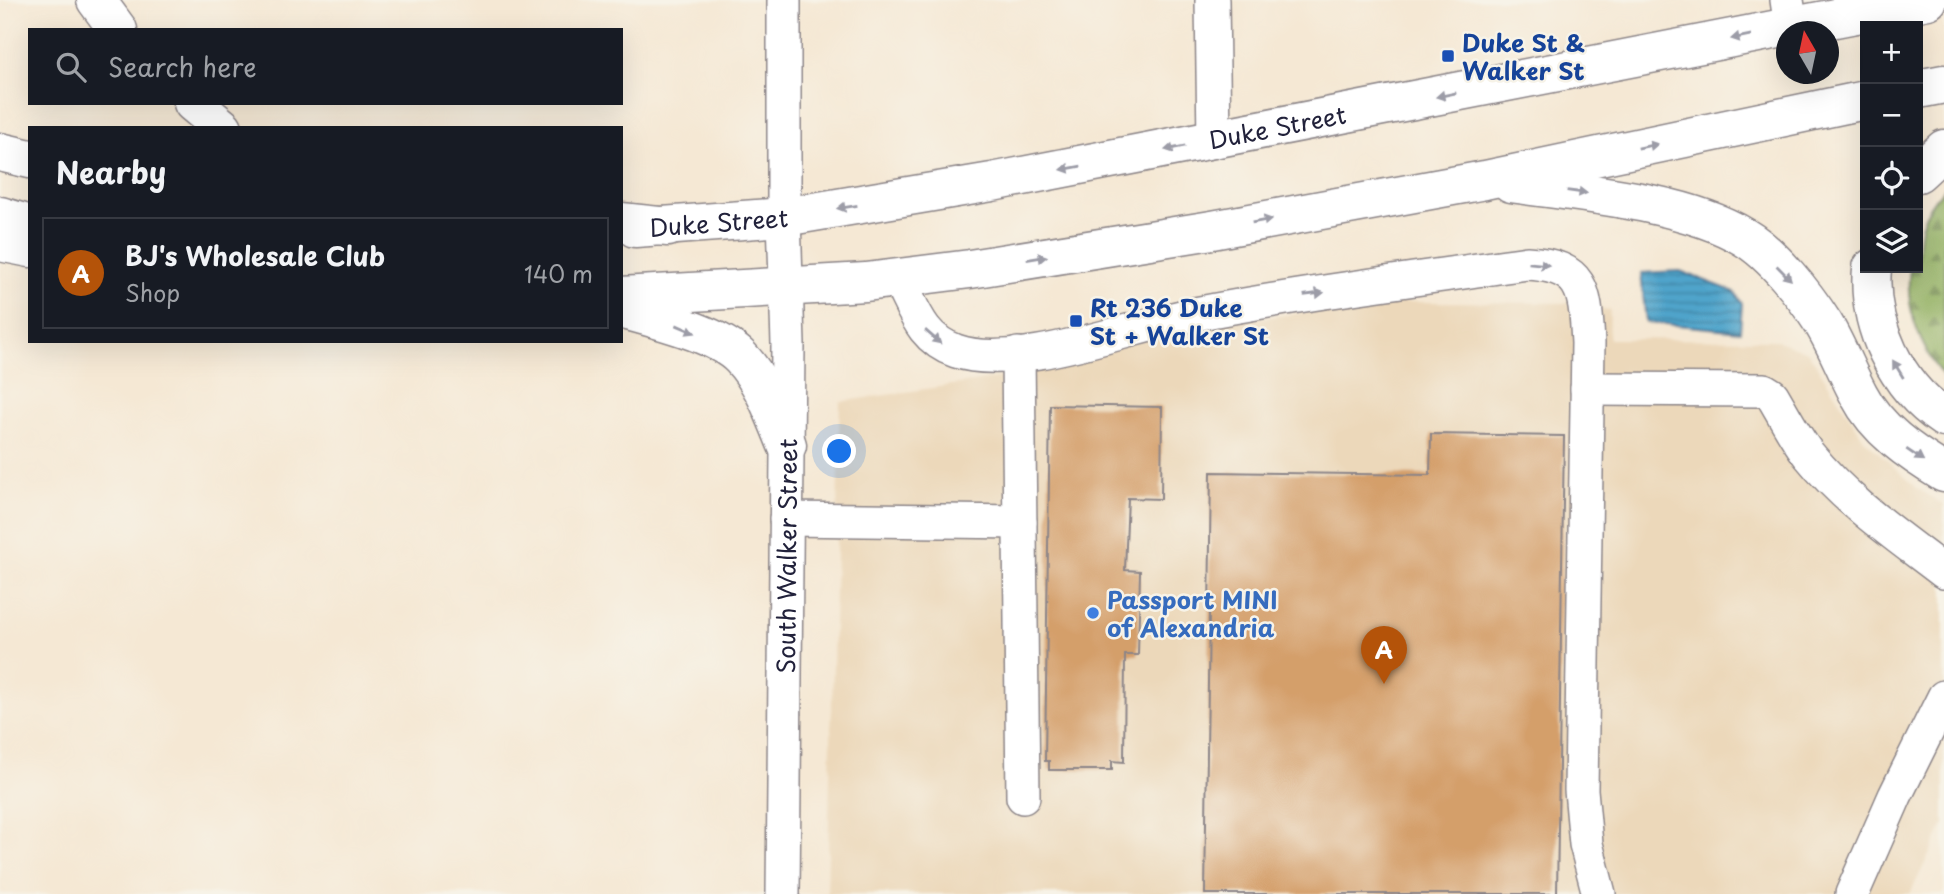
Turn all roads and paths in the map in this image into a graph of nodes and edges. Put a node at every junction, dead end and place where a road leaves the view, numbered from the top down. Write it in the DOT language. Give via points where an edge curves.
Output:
graph roads {
  1 [pos="96,0"];
  2 [pos="784,0"];
  3 [pos="1212,0"];
  4 [pos="1928,0"];
  5 [pos="1789,14"];
  6 [pos="117,28"];
  7 [pos="1944,84"];
  8 [pos="1923,88"];
  9 [pos="1860,101"];
  10 [pos="195,105"];
  11 [pos="221,126"];
  12 [pos="1214,141"];
  13 [pos="1944,149"];
  14 [pos="0,152"];
  15 [pos="28,159"];
  16 [pos="1923,168"];
  17 [pos="1485,180"];
  18 [pos="0,216"];
  19 [pos="784,217"];
  20 [pos="623,222"];
  21 [pos="28,224"];
  22 [pos="668,227"];
  23 [pos="623,229"];
  24 [pos="0,242"];
  25 [pos="28,248"];
  26 [pos="1872,273"];
  27 [pos="898,279"];
  28 [pos="787,288"];
  29 [pos="623,296"];
  30 [pos="623,310"];
  31 [pos="1018,354"];
  32 [pos="1587,389"];
  33 [pos="1944,418"];
  34 [pos="787,445"];
  35 [pos="1944,473"];
  36 [pos="786,519"];
  37 [pos="1020,522"];
  38 [pos="1944,572"];
  39 [pos="1944,697"];
  40 [pos="1023,797"];
  41 [pos="783,894"];
  42 [pos="1599,894"];
  43 [pos="1852,894"];
  1 -- 6 [label="main road"];
  2 -- 19 [label="street, South Walker Street"];
  3 -- 12 [label="street"];
  4 -- 5 [label="main road, Duke Street"];
  5 -- 12 [label="main road, Duke Street, one-way"];
  7 -- 8 [label="main road"];
  17 -- 9 [label="main road, one-way"];
  10 -- 11 [label="main road"];
  12 -- 19 [label="main road, Duke Street, one-way"];
  13 -- 16 [label="main road"];
  14 -- 15 [label="main road"];
  27 -- 17 [label="main road, one-way" via="1212,230"];
  17 -- 35 [label="main road, one-way" via="1623,199 1690,215 1745,237 1801,291 1824,324 1860,397 1883,428"];
  18 -- 21 [label="main road"];
  19 -- 22 [label="main road, Duke Street"];
  19 -- 28 [label="street, South Walker Street"];
  20 -- 22 [label="main road"];
  22 -- 23 [label="main road, Duke Street"];
  24 -- 25 [label="main road"];
  33 -- 26 [label="main road, one-way" via="1908,386 1889,354 1877,323"];
  27 -- 28 [label="main road"];
  27 -- 31 [label="street, one-way" via="925,332 939,344 976,356"];
  28 -- 29 [label="main road"];
  28 -- 34 [label="street, South Walker Street"];
  30 -- 34 [label="main road, one-way" via="682,328 741,358 761,388"];
  31 -- 32 [label="street, one-way" via="1220,310 1527,263 1546,264 1576,279 1586,301"];
  31 -- 37 [label="street"];
  32 -- 38 [label="street" via="1764,390 1834,483 1895,537"];
  32 -- 42 [label="street" via="1581,790 1586,844"];
  34 -- 36 [label="street, South Walker Street"];
  36 -- 37 [label="street"];
  36 -- 41 [label="street, South Walker Street"];
  37 -- 40 [label="street"];
  39 -- 43 [label="street"];
}
